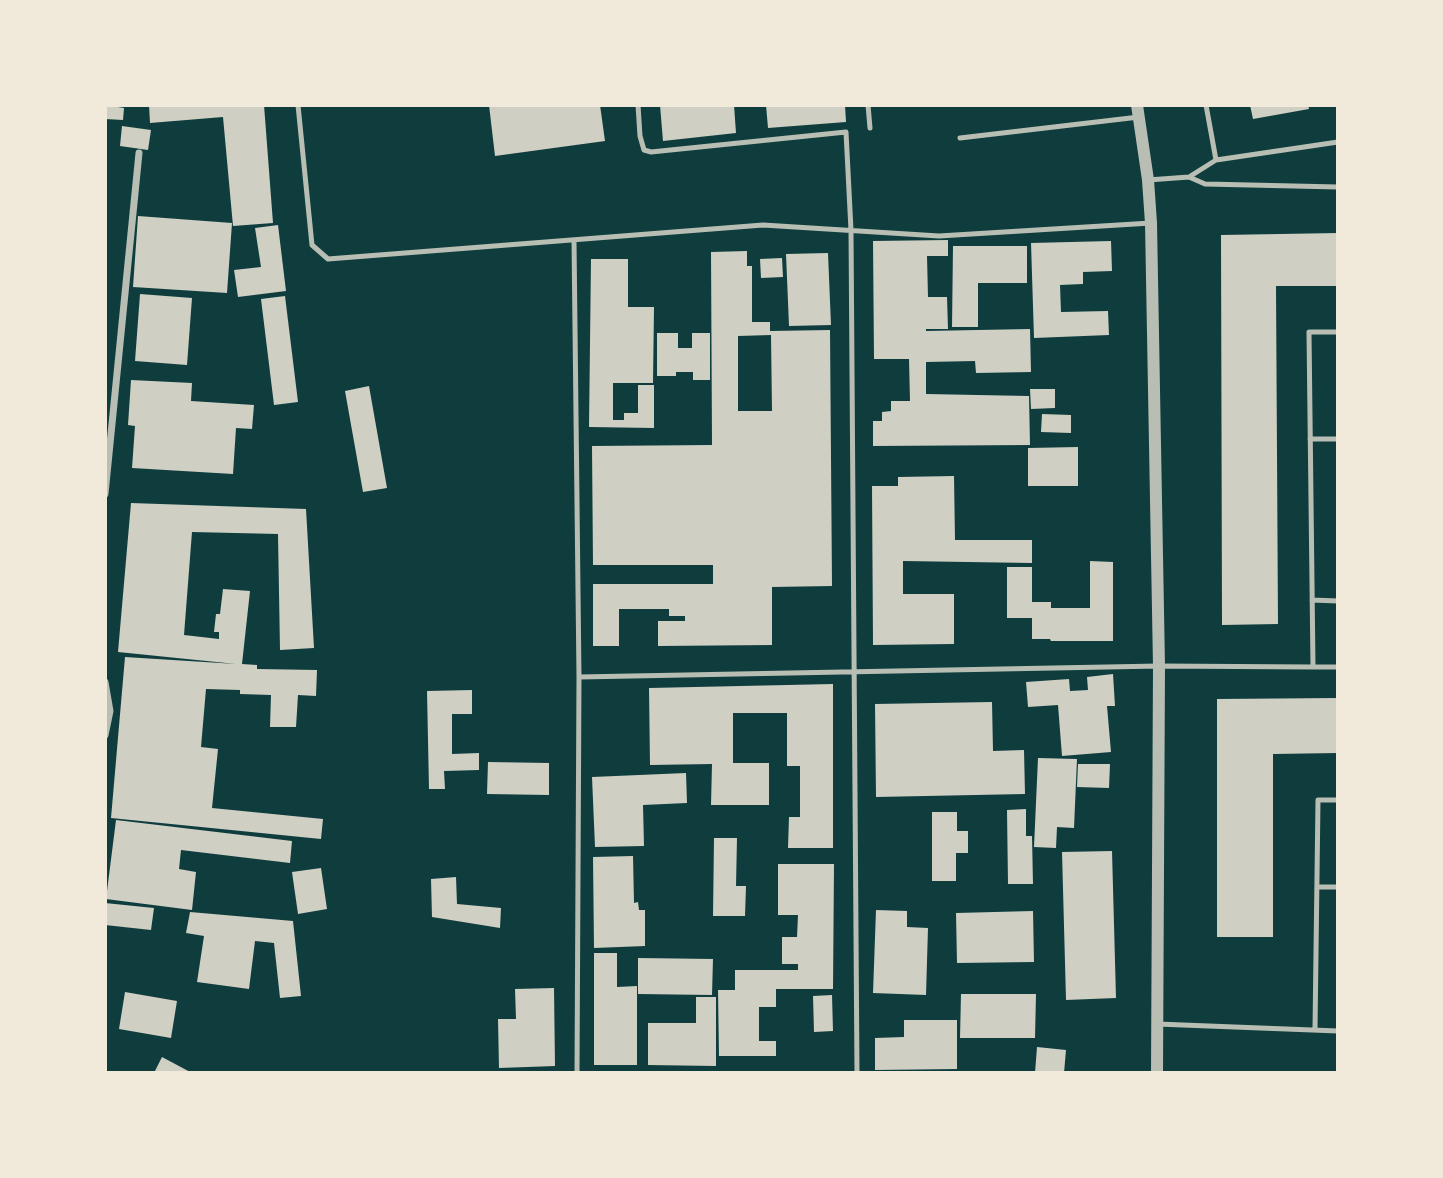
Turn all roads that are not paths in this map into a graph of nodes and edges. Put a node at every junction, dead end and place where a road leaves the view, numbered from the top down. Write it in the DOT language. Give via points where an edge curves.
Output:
graph roads {
  1 [pos="298,105"];
  2 [pos="638,105"];
  3 [pos="869,105"];
  4 [pos="1206,105"];
  5 [pos="1138,111"];
  6 [pos="870,128"];
  7 [pos="960,138"];
  8 [pos="1338,142"];
  9 [pos="139,153"];
  10 [pos="1216,160"];
  11 [pos="1189,177"];
  12 [pos="1147,180"];
  13 [pos="1338,187"];
  14 [pos="1151,223"];
  15 [pos="851,230"];
  16 [pos="574,240"];
  17 [pos="1338,332"];
  18 [pos="1310,439"];
  19 [pos="1338,439"];
  20 [pos="105,494"];
  21 [pos="1312,600"];
  22 [pos="1338,601"];
  23 [pos="1159,666"];
  24 [pos="1313,667"];
  25 [pos="1338,667"];
  26 [pos="854,671"];
  27 [pos="579,677"];
  28 [pos="105,682"];
  29 [pos="105,735"];
  30 [pos="1338,800"];
  31 [pos="1317,887"];
  32 [pos="1338,887"];
  33 [pos="1157,1024"];
  34 [pos="1315,1029"];
  35 [pos="1338,1031"];
  36 [pos="577,1073"];
  37 [pos="857,1073"];
  38 [pos="1157,1073"];
  1 -- 16 [label="lane" via="312,245 328,259"];
  2 -- 15 [label="lane" via="640,136 644,150 651,152 846,132"];
  3 -- 6 [label="lane"];
  4 -- 10 [label="lane"];
  5 -- 7 [label="lane"];
  5 -- 12 [label="street"];
  8 -- 10 [label="lane"];
  9 -- 20 [label="street"];
  10 -- 11 [label="lane"];
  11 -- 12 [label="lane"];
  11 -- 13 [label="lane" via="1205,184"];
  12 -- 14 [label="street"];
  14 -- 15 [label="lane" via="939,236"];
  14 -- 23 [label="street"];
  15 -- 16 [label="lane" via="763,225"];
  15 -- 26 [label="lane"];
  16 -- 27 [label="lane"];
  17 -- 18 [label="lane" via="1309,332"];
  18 -- 19 [label="lane"];
  18 -- 21 [label="lane"];
  21 -- 22 [label="lane"];
  21 -- 24 [label="lane"];
  23 -- 24 [label="lane"];
  23 -- 26 [label="lane"];
  23 -- 33 [label="street"];
  24 -- 25 [label="lane"];
  26 -- 27 [label="lane"];
  26 -- 37 [label="lane"];
  27 -- 36 [label="lane"];
  28 -- 29 [label="street" via="110,711"];
  30 -- 31 [label="lane" via="1318,800"];
  31 -- 32 [label="lane"];
  31 -- 34 [label="lane"];
  33 -- 34 [label="lane"];
  33 -- 38 [label="street"];
  34 -- 35 [label="lane"];
}
